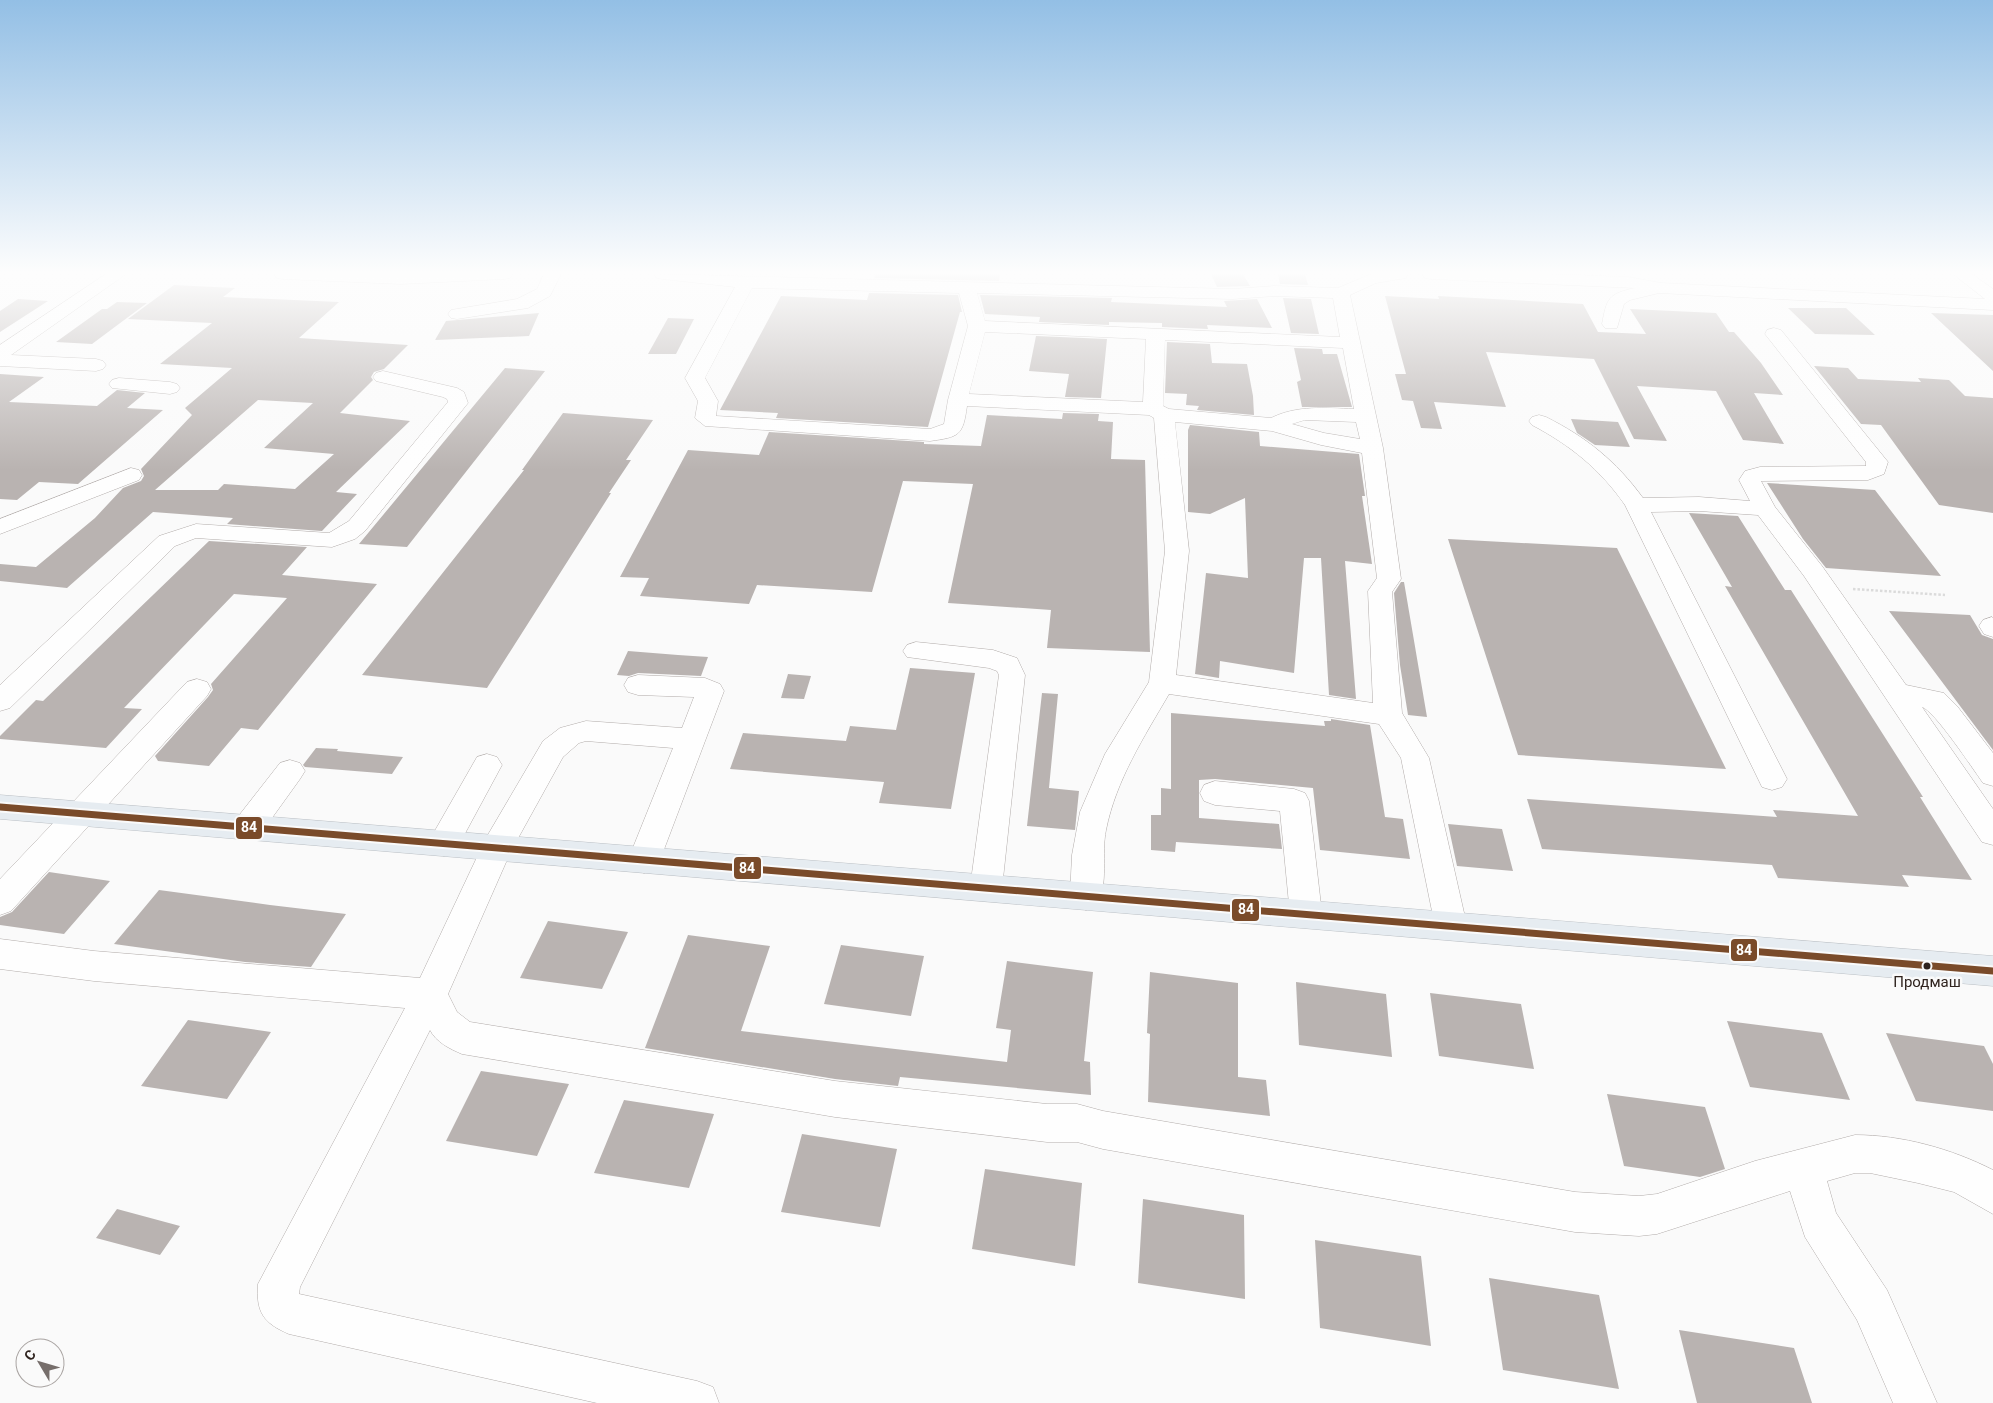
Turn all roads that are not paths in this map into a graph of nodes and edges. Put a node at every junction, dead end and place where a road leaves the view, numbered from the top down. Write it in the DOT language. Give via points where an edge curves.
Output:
graph roads {
  1 [pos="21,339"];
  2 [pos="715,339"];
  3 [pos="974,339"];
  4 [pos="1156,339"];
  5 [pos="1271,339"];
  6 [pos="1350,339"];
  7 [pos="1778,339"];
  8 [pos="1351,344"];
  9 [pos="0,354"];
  10 [pos="0,360"];
  11 [pos="96,365"];
  12 [pos="383,377"];
  13 [pos="119,384"];
  14 [pos="170,388"];
  15 [pos="958,400"];
  16 [pos="1158,412"];
  17 [pos="1366,416"];
  18 [pos="1539,421"];
  19 [pos="1274,425"];
  20 [pos="1372,448"];
  21 [pos="131,475"];
  22 [pos="1636,505"];
  23 [pos="1765,509"];
  24 [pos="0,527"];
  25 [pos="916,651"];
  26 [pos="1162,683"];
  27 [pos="638,685"];
  28 [pos="197,688"];
  29 [pos="1897,693"];
  30 [pos="0,701"];
  31 [pos="1388,715"];
  32 [pos="693,738"];
  33 [pos="487,765"];
  34 [pos="290,771"];
  35 [pos="1993,775"];
  36 [pos="1772,779"];
  37 [pos="1215,793"];
  38 [pos="0,807"];
  39 [pos="83,813"];
  40 [pos="248,827"];
  41 [pos="1993,833"];
  42 [pos="444,843"];
  43 [pos="497,847"];
  44 [pos="644,860"];
  45 [pos="986,888"];
  46 [pos="1086,896"];
  47 [pos="0,900"];
  48 [pos="1306,914"];
  49 [pos="1452,926"];
  50 [pos="0,954"];
  51 [pos="1993,971"];
  52 [pos="430,995"];
  53 [pos="1803,1167"];
  54 [pos="1993,1194"];
  55 [pos="696,1403"];
  56 [pos="1916,1403"];
  1 -- 9 [label="street"];
  2 -- 15 [label="street" via="694,378 708,401 705,418 712,422 930,435 944,433 954,427"];
  3 -- 15 [label="street"];
  4 -- 16 [label="street"];
  5 -- 8 [label="street"];
  6 -- 8 [label="street"];
  7 -- 23 [label="street" via="1877,462 1876,468 1868,473 1753,476 1750,480"];
  8 -- 17 [label="street"];
  10 -- 11 [label="street"];
  12 -- 30 [label="street" via="450,392 457,396 458,403 357,526 332,540 196,531 167,541"];
  13 -- 14 [label="street"];
  15 -- 16 [label="street"];
  16 -- 19 [label="street"];
  16 -- 26 [label="street" via="1177,551"];
  17 -- 19 [label="street" via="1305,414 1291,416"];
  17 -- 20 [label="street"];
  18 -- 22 [label="street" via="1571,437 1609,467"];
  19 -- 20 [label="street" via="1321,440"];
  20 -- 31 [label="street" via="1389,578 1380,591"];
  21 -- 24 [label="street"];
  22 -- 23 [label="street" via="1699,504"];
  22 -- 36 [label="street"];
  23 -- 29 [label="street" via="1825,587"];
  25 -- 45 [label="street" via="993,659 1008,664 1012,675"];
  26 -- 31 [label="street"];
  26 -- 46 [label="street" via="1108,778 1090,830"];
  27 -- 32 [label="street" via="710,691"];
  28 -- 39 [label="street"];
  29 -- 35 [label="street" via="1934,700"];
  29 -- 41 [label="street"];
  31 -- 49 [label="street" via="1405,738 1414,758"];
  32 -- 43 [label="street" via="586,731 570,735 553,749"];
  32 -- 44 [label="street"];
  33 -- 42 [label="street"];
  34 -- 40 [label="street"];
  37 -- 48 [label="street" via="1294,801"];
  38 -- 39 [label="highway"];
  39 -- 40 [label="highway"];
  39 -- 47 [label="street"];
  40 -- 42 [label="highway"];
  42 -- 43 [label="highway"];
  43 -- 44 [label="highway"];
  43 -- 52 [label="street"];
  44 -- 45 [label="highway"];
  45 -- 46 [label="highway"];
  46 -- 48 [label="highway"];
  48 -- 49 [label="highway"];
  49 -- 51 [label="highway"];
  50 -- 52 [label="street" via="94,966"];
  52 -- 53 [label="street" via="444,1024 462,1037 835,1099 1047,1123 1076,1123 1112,1132 1575,1212 1657,1214"];
  52 -- 55 [label="street" via="280,1284 278,1302 290,1312"];
  53 -- 54 [label="street" via="1855,1154 1870,1154 1960,1173"];
  53 -- 56 [label="street" via="1820,1223 1872,1305"];
}
